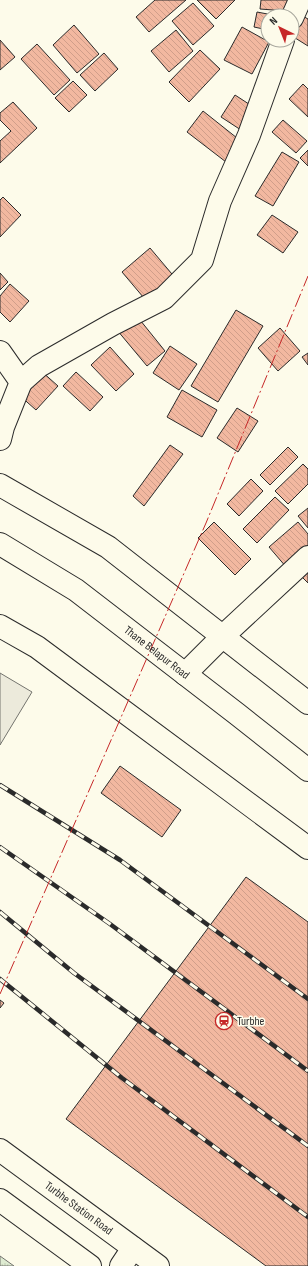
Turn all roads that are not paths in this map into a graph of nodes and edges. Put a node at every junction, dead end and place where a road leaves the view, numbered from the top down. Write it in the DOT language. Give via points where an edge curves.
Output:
graph roads {
  1 [pos="280,48"];
  2 [pos="0,352"];
  3 [pos="21,382"];
  4 [pos="0,439"];
  5 [pos="0,485"];
  6 [pos="0,544"];
  7 [pos="308,557"];
  8 [pos="0,626"];
  9 [pos="223,636"];
  10 [pos="185,674"];
  11 [pos="308,703"];
  12 [pos="308,770"];
  13 [pos="308,848"];
  14 [pos="0,1150"];
  15 [pos="0,1200"];
  16 [pos="133,1248"];
  17 [pos="90,1266"];
  18 [pos="121,1266"];
  19 [pos="158,1266"];
  1 -- 3 [label="street" via="249,135 220,201 202,260 164,298 39,366"];
  2 -- 3 [label="street"];
  3 -- 4 [label="street"];
  5 -- 9 [label="street" via="108,547"];
  6 -- 10 [label="street, Thane Belapur Road" via="76,590"];
  7 -- 9 [label="street"];
  8 -- 13 [label="street" via="37,646"];
  9 -- 10 [label="street"];
  9 -- 11 [label="street"];
  10 -- 12 [label="street, Thane Belapur Road"];
  14 -- 16 [label="street, Turbhe Station Road"];
  15 -- 17 [label="street"];
  16 -- 18 [label="street"];
  16 -- 19 [label="street, Turbhe Station Road"];
}
